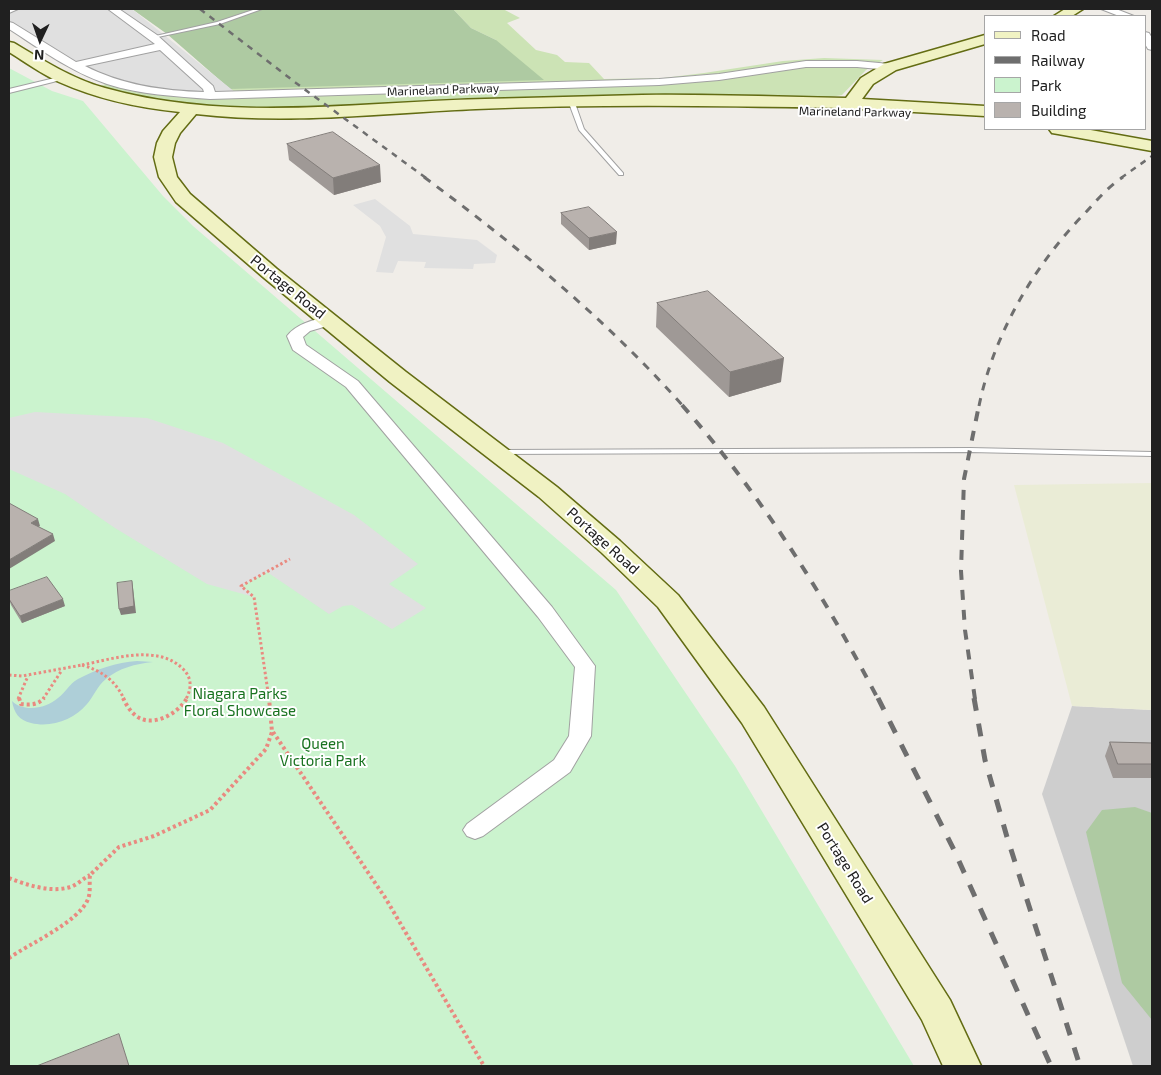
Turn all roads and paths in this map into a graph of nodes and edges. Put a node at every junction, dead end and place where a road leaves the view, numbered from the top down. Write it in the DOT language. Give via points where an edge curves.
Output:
graph roads {
  1 [pos="13,9"];
  2 [pos="113,9"];
  3 [pos="260,9"];
  4 [pos="1076,9"];
  5 [pos="1106,9"];
  6 [pos="9,10"];
  7 [pos="1063,15"];
  8 [pos="1126,15"];
  9 [pos="9,26"];
  10 [pos="153,38"];
  11 [pos="984,39"];
  12 [pos="9,46"];
  13 [pos="162,46"];
  14 [pos="9,59"];
  15 [pos="76,65"];
  16 [pos="895,72"];
  17 [pos="52,81"];
  18 [pos="910,90"];
  19 [pos="9,91"];
  20 [pos="210,96"];
  21 [pos="573,106"];
  22 [pos="852,107"];
  23 [pos="984,109"];
  24 [pos="984,109"];
  25 [pos="189,112"];
  26 [pos="984,119"];
  27 [pos="1067,130"];
  28 [pos="1114,130"];
  29 [pos="1119,130"];
  30 [pos="1149,139"];
  31 [pos="621,174"];
  32 [pos="216,228"];
  33 [pos="329,321"];
  34 [pos="496,452"];
  35 [pos="1152,454"];
  36 [pos="290,559"];
  37 [pos="82,666"];
  38 [pos="63,669"];
  39 [pos="9,675"];
  40 [pos="28,675"];
  41 [pos="272,732"];
  42 [pos="475,830"];
  43 [pos="90,875"];
  44 [pos="9,878"];
  45 [pos="9,958"];
  46 [pos="484,1066"];
  47 [pos="962,1066"];
  1 -- 6 [label="street"];
  2 -- 10 [label="street"];
  3 -- 10 [label="lane" via="218,23"];
  4 -- 7 [label="main road"];
  5 -- 8 [label="street"];
  9 -- 15 [label="street, Marineland Parkway"];
  10 -- 13 [label="street"];
  11 -- 16 [label="main road" via="925,57 901,72"];
  12 -- 17 [label="main road"];
  13 -- 15 [label="street"];
  13 -- 20 [label="street" via="209,88"];
  14 -- 17 [label="main road"];
  15 -- 20 [label="street, Marineland Parkway" via="109,81 166,93"];
  16 -- 20 [label="street, Marineland Parkway" via="848,64 806,64 659,82"];
  16 -- 22 [label="main road" via="867,81"];
  17 -- 19 [label="lane"];
  17 -- 25 [label="main road" via="109,102"];
  17 -- 32 [label="main road" via="88,100 142,114 157,122 160,130 152,162 158,180 185,210"];
  18 -- 24 [label="main road" via="935,101"];
  21 -- 22 [label="main road, Marineland Parkway"];
  21 -- 25 [label="main road, Marineland Parkway" via="299,118"];
  21 -- 31 [label="lane" via="581,129"];
  22 -- 23 [label="main road, Marineland Parkway"];
  22 -- 25 [label="main road, Marineland Parkway" via="626,100 300,113"];
  22 -- 26 [label="main road, Marineland Parkway"];
  25 -- 32 [label="main road, Portage Road" via="166,143 162,157 164,168 173,187"];
  27 -- 30 [label="main road"];
  28 -- 30 [label="main road"];
  29 -- 30 [label="main road"];
  32 -- 33 [label="main road, Portage Road"];
  33 -- 34 [label="main road, Portage Road"];
  33 -- 42 [label="street" via="305,328 295,336 300,347 352,384 545,612 585,666 580,736 562,766"];
  34 -- 35 [label="lane" via="970,450"];
  34 -- 47 [label="main road, Portage Road" via="555,498 668,601 753,715 937,1012"];
  36 -- 41 [label="path" via="242,586 254,597"];
  37 -- 37 [label="path" via="129,656 164,659 181,666 190,678 187,699 177,711 162,719 139,718 131,712 110,678"];
  37 -- 38 [label="path"];
  38 -- 40 [label="path"];
  38 -- 40 [label="path" via="46,698 28,706 18,699"];
  39 -- 40 [label="path"];
  41 -- 43 [label="path" via="266,749 210,810 154,836 119,847"];
  41 -- 46 [label="path" via="386,899"];
  43 -- 44 [label="path" via="73,886 55,889"];
  43 -- 45 [label="path" via="88,899 73,917"];
}
